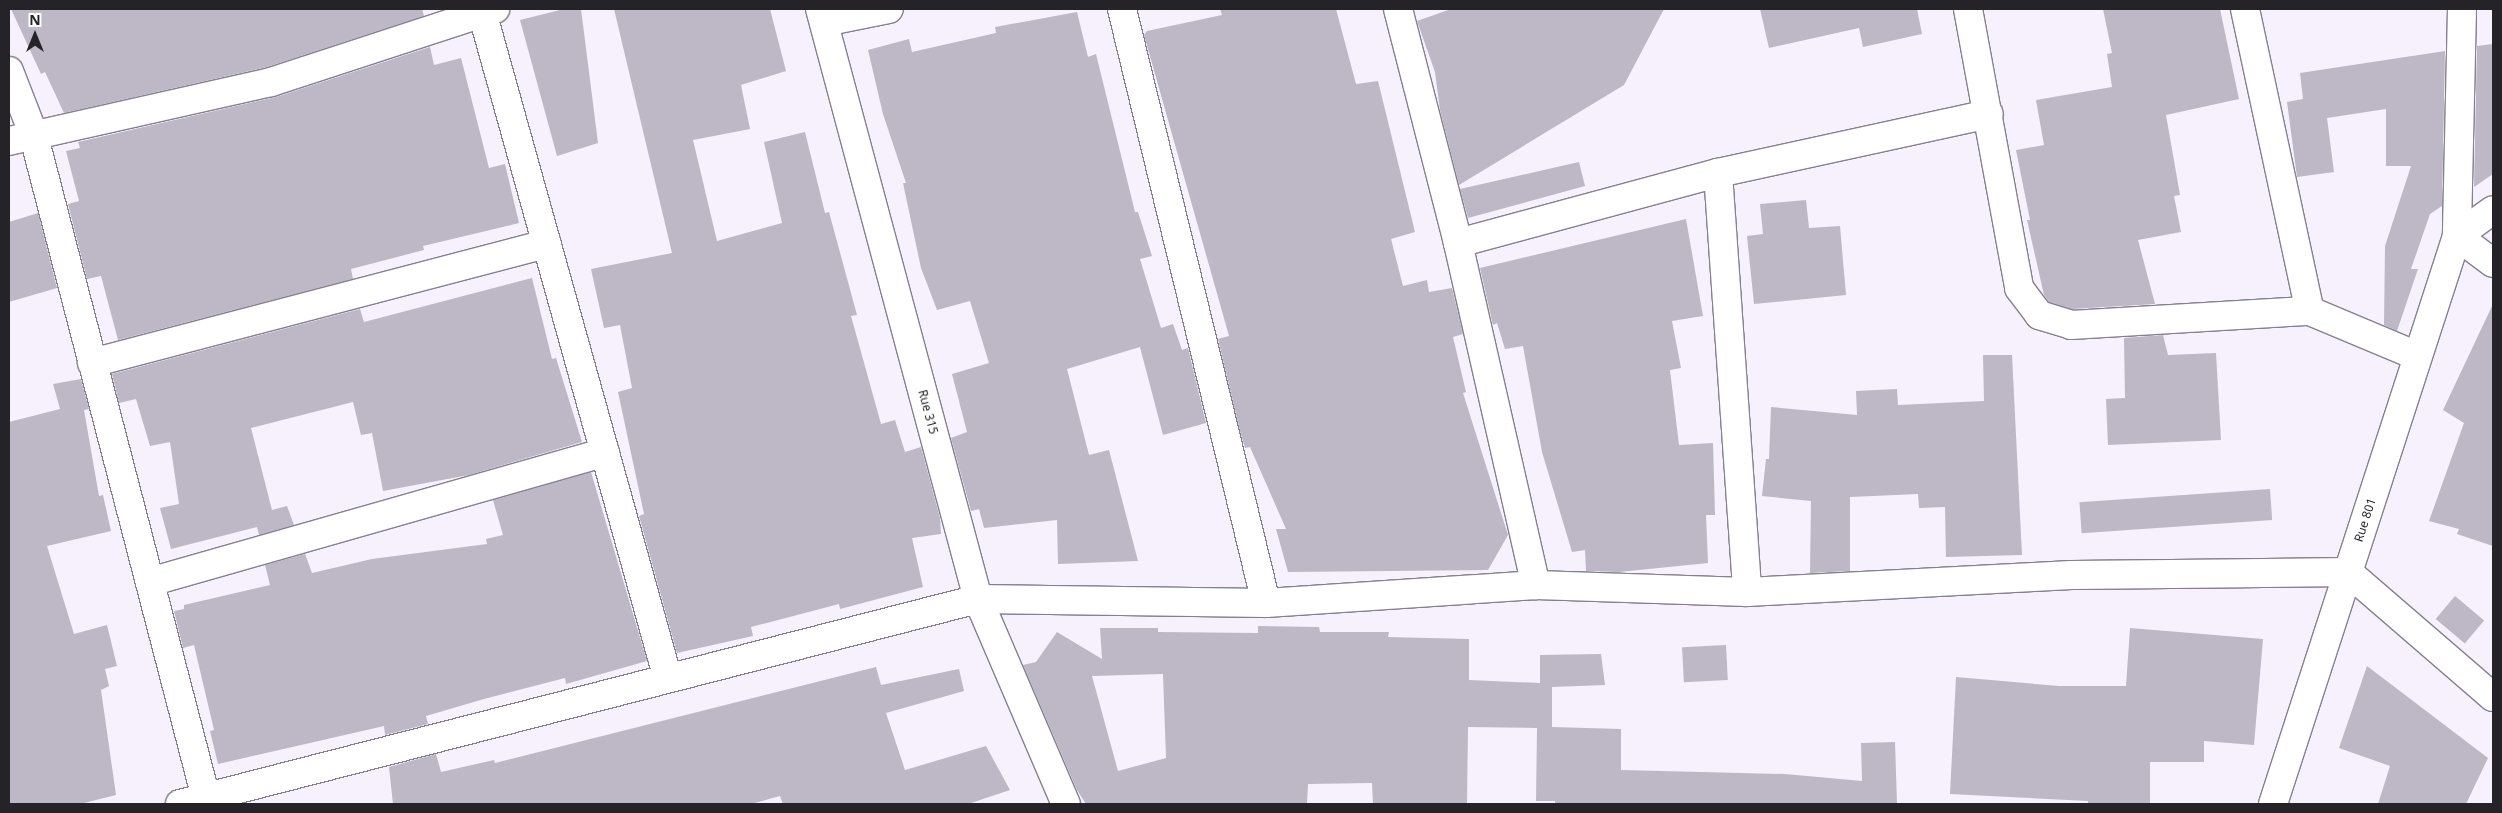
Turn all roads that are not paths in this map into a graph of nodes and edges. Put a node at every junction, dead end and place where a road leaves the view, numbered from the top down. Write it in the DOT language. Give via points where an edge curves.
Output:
graph roads {
  1 [pos="889,9"];
  2 [pos="1122,9"];
  3 [pos="1398,9"];
  4 [pos="1968,9"];
  5 [pos="2245,9"];
  6 [pos="2462,9"];
  7 [pos="489,10"];
  8 [pos="822,15"];
  9 [pos="9,71"];
  10 [pos="1989,114"];
  11 [pos="21,137"];
  12 [pos="1718,172"];
  13 [pos="2493,210"];
  14 [pos="2457,236"];
  15 [pos="1458,243"];
  16 [pos="547,244"];
  17 [pos="2493,263"];
  18 [pos="2310,311"];
  19 [pos="2417,356"];
  20 [pos="92,363"];
  21 [pos="605,452"];
  22 [pos="2348,572"];
  23 [pos="150,582"];
  24 [pos="1536,585"];
  25 [pos="1747,592"];
  26 [pos="978,598"];
  27 [pos="1266,603"];
  28 [pos="668,679"];
  29 [pos="2493,697"];
  30 [pos="206,798"];
  31 [pos="180,804"];
  32 [pos="1066,804"];
  33 [pos="2273,804"];
  1 -- 8 [label="street"];
  2 -- 27 [label="street"];
  3 -- 15 [label="street"];
  4 -- 10 [label="street"];
  5 -- 18 [label="street"];
  6 -- 14 [label="street, Rue 801"];
  7 -- 11 [label="street" via="271,82"];
  7 -- 16 [label="street"];
  8 -- 26 [label="street, Rue 315"];
  9 -- 11 [label="street"];
  10 -- 12 [label="street"];
  10 -- 18 [label="street" via="2019,288 2039,314 2071,325"];
  11 -- 20 [label="street"];
  12 -- 15 [label="street"];
  12 -- 25 [label="street"];
  13 -- 14 [label="street"];
  14 -- 17 [label="street"];
  14 -- 19 [label="street, Rue 801"];
  15 -- 24 [label="street"];
  16 -- 20 [label="street"];
  16 -- 21 [label="street"];
  18 -- 19 [label="street"];
  19 -- 22 [label="street, Rue 801"];
  20 -- 23 [label="street"];
  21 -- 23 [label="street"];
  21 -- 28 [label="street"];
  22 -- 25 [label="street" via="2072,576"];
  22 -- 29 [label="street"];
  22 -- 33 [label="street, Rue 801"];
  23 -- 30 [label="street"];
  24 -- 25 [label="street"];
  24 -- 27 [label="street"];
  26 -- 27 [label="street"];
  26 -- 28 [label="street"];
  26 -- 32 [label="street, Rue 315"];
  28 -- 30 [label="street"];
  30 -- 31 [label="street"];
}
